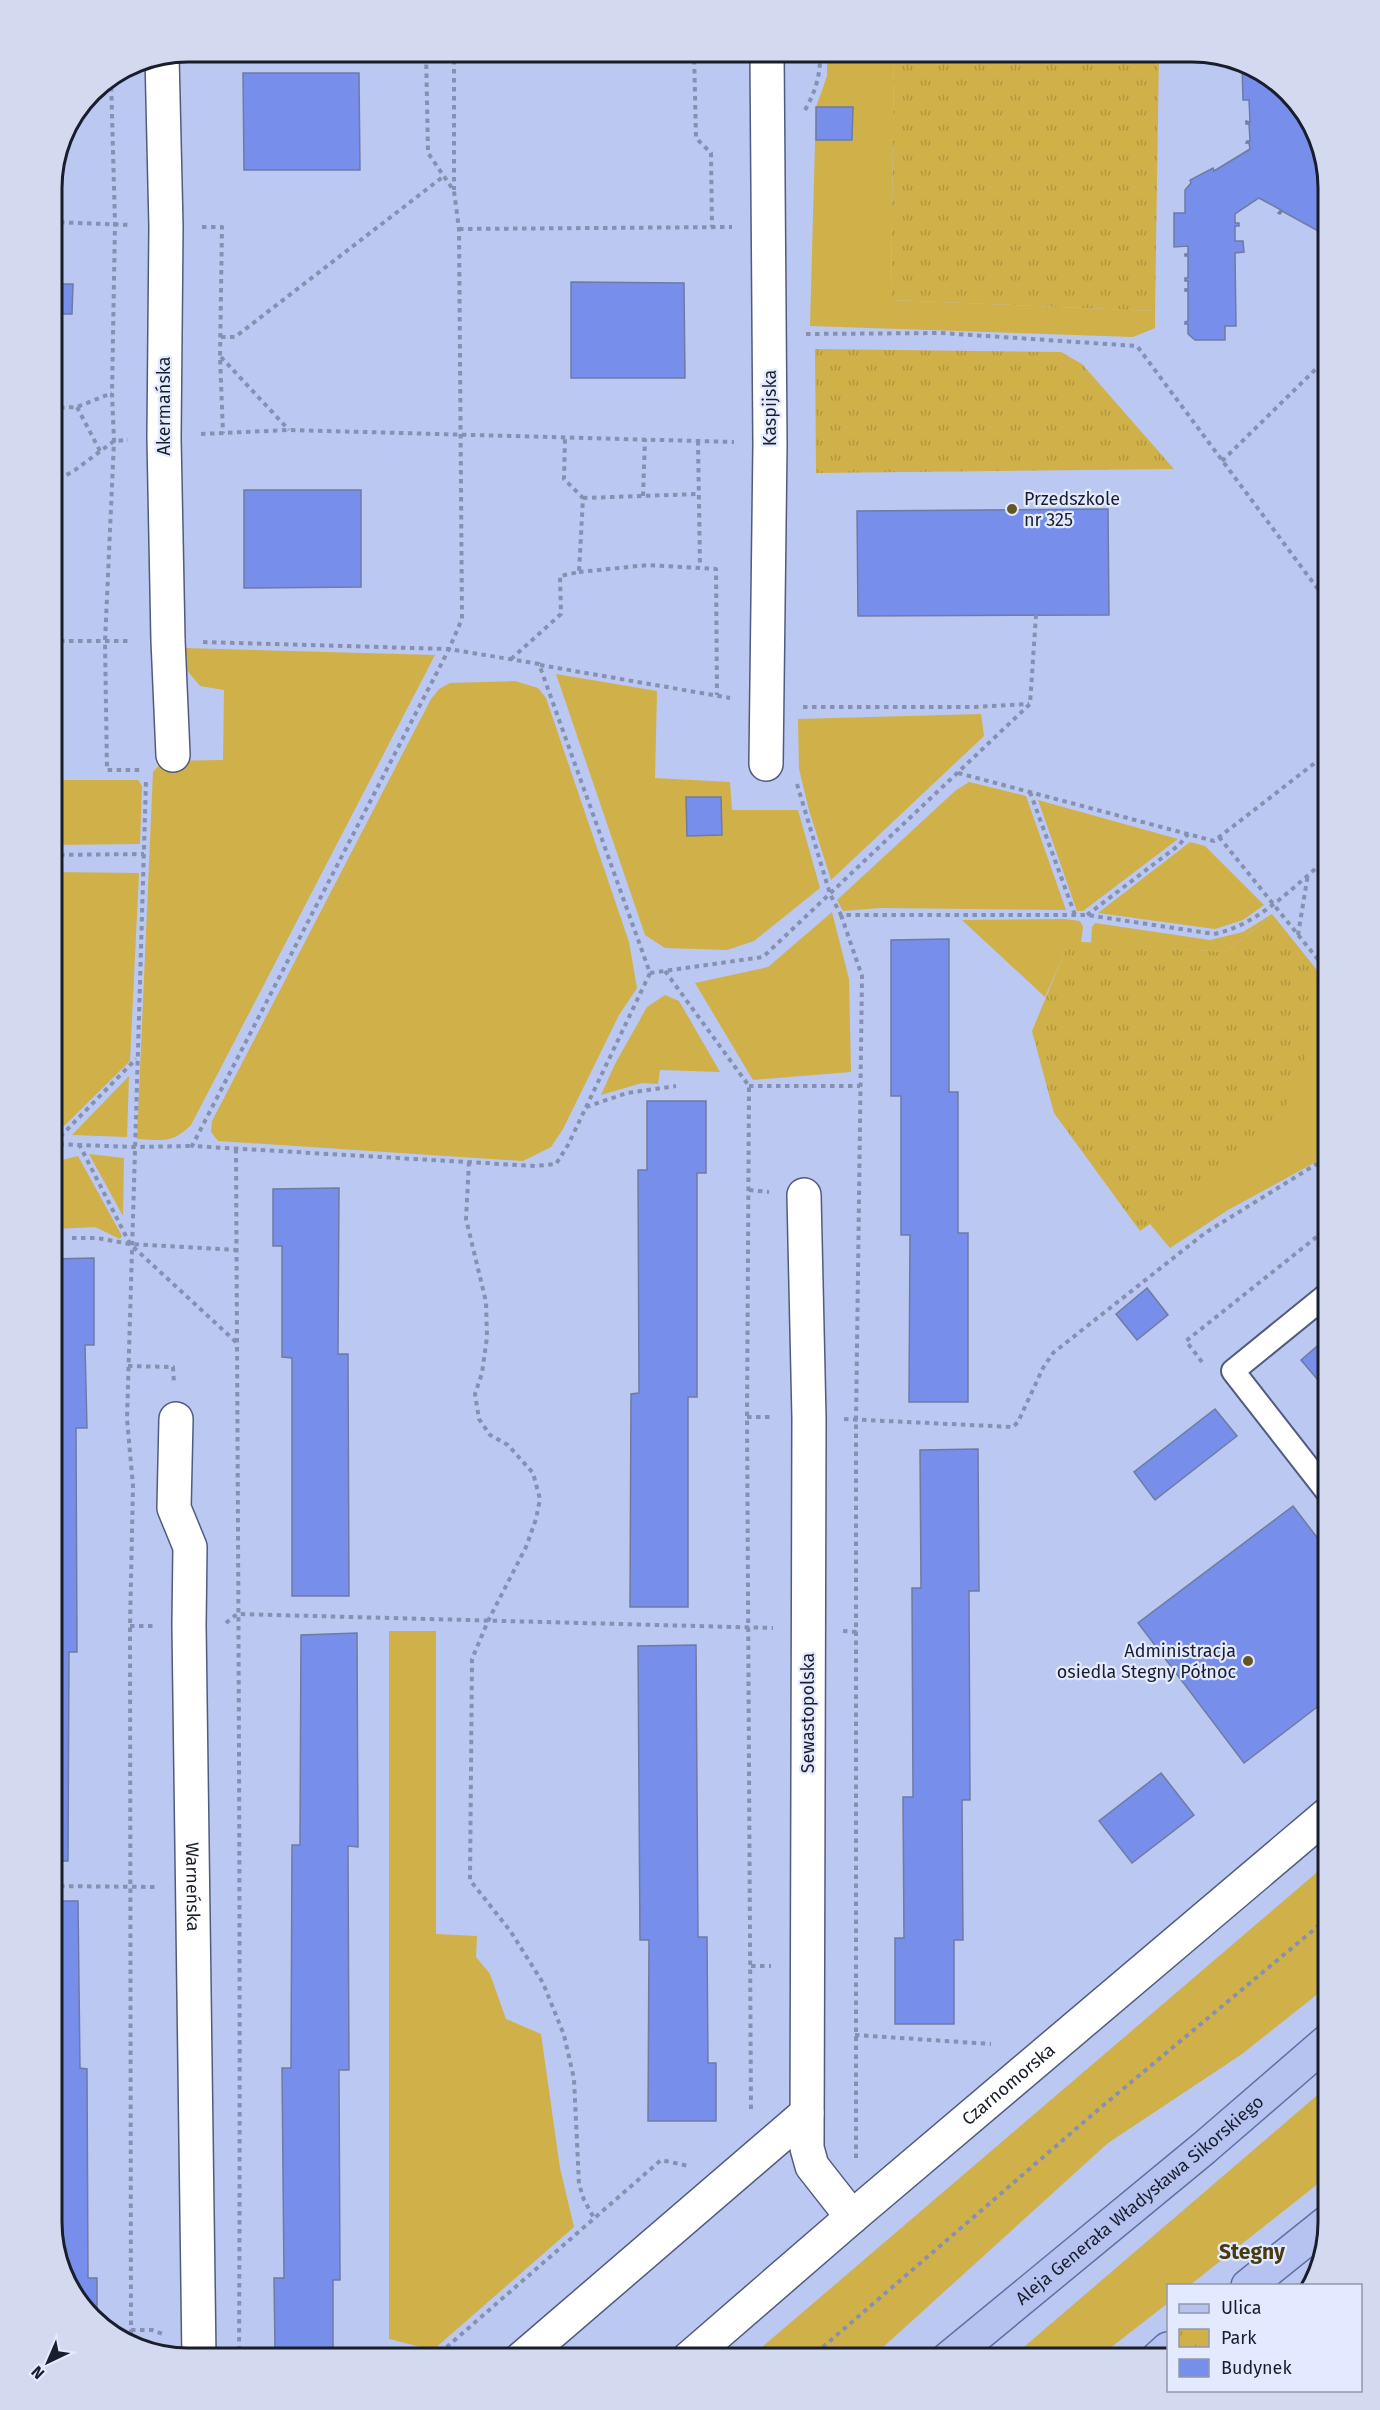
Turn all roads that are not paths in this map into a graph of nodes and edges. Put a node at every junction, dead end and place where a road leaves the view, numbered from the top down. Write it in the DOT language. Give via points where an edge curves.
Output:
graph roads {
  1 [pos="767,62"];
  2 [pos="162,65"];
  3 [pos="173,755"];
  4 [pos="780,770"];
  5 [pos="804,1195"];
  6 [pos="1318,1302"];
  7 [pos="176,1419"];
  8 [pos="1318,1480"];
  9 [pos="1318,1822"];
  10 [pos="1318,2050"];
  11 [pos="807,2113"];
  12 [pos="852,2217"];
  13 [pos="1318,2230"];
  14 [pos="1250,2284"];
  15 [pos="200,2348"];
  16 [pos="534,2348"];
  17 [pos="701,2348"];
  18 [pos="961,2348"];
  1 -- 4 [label="street, Kaspijska" via="770,444"];
  2 -- 3 [label="street, Akermańska" via="166,227 164,438"];
  5 -- 11 [label="street, Sewastopolska" via="809,1418"];
  6 -- 8 [label="lane" via="1233,1371"];
  7 -- 15 [label="street, Warneńska" via="174,1508 190,1547"];
  9 -- 12 [label="street, Czarnomorska"];
  10 -- 18 [label="main road, Aleja Generała Władysława Sikorskiego"];
  11 -- 12 [label="street, Sewastopolska" via="807,2148 812,2166"];
  11 -- 16 [label="street"];
  12 -- 17 [label="street, Czarnomorska"];
  13 -- 14 [label="main road"];
}
